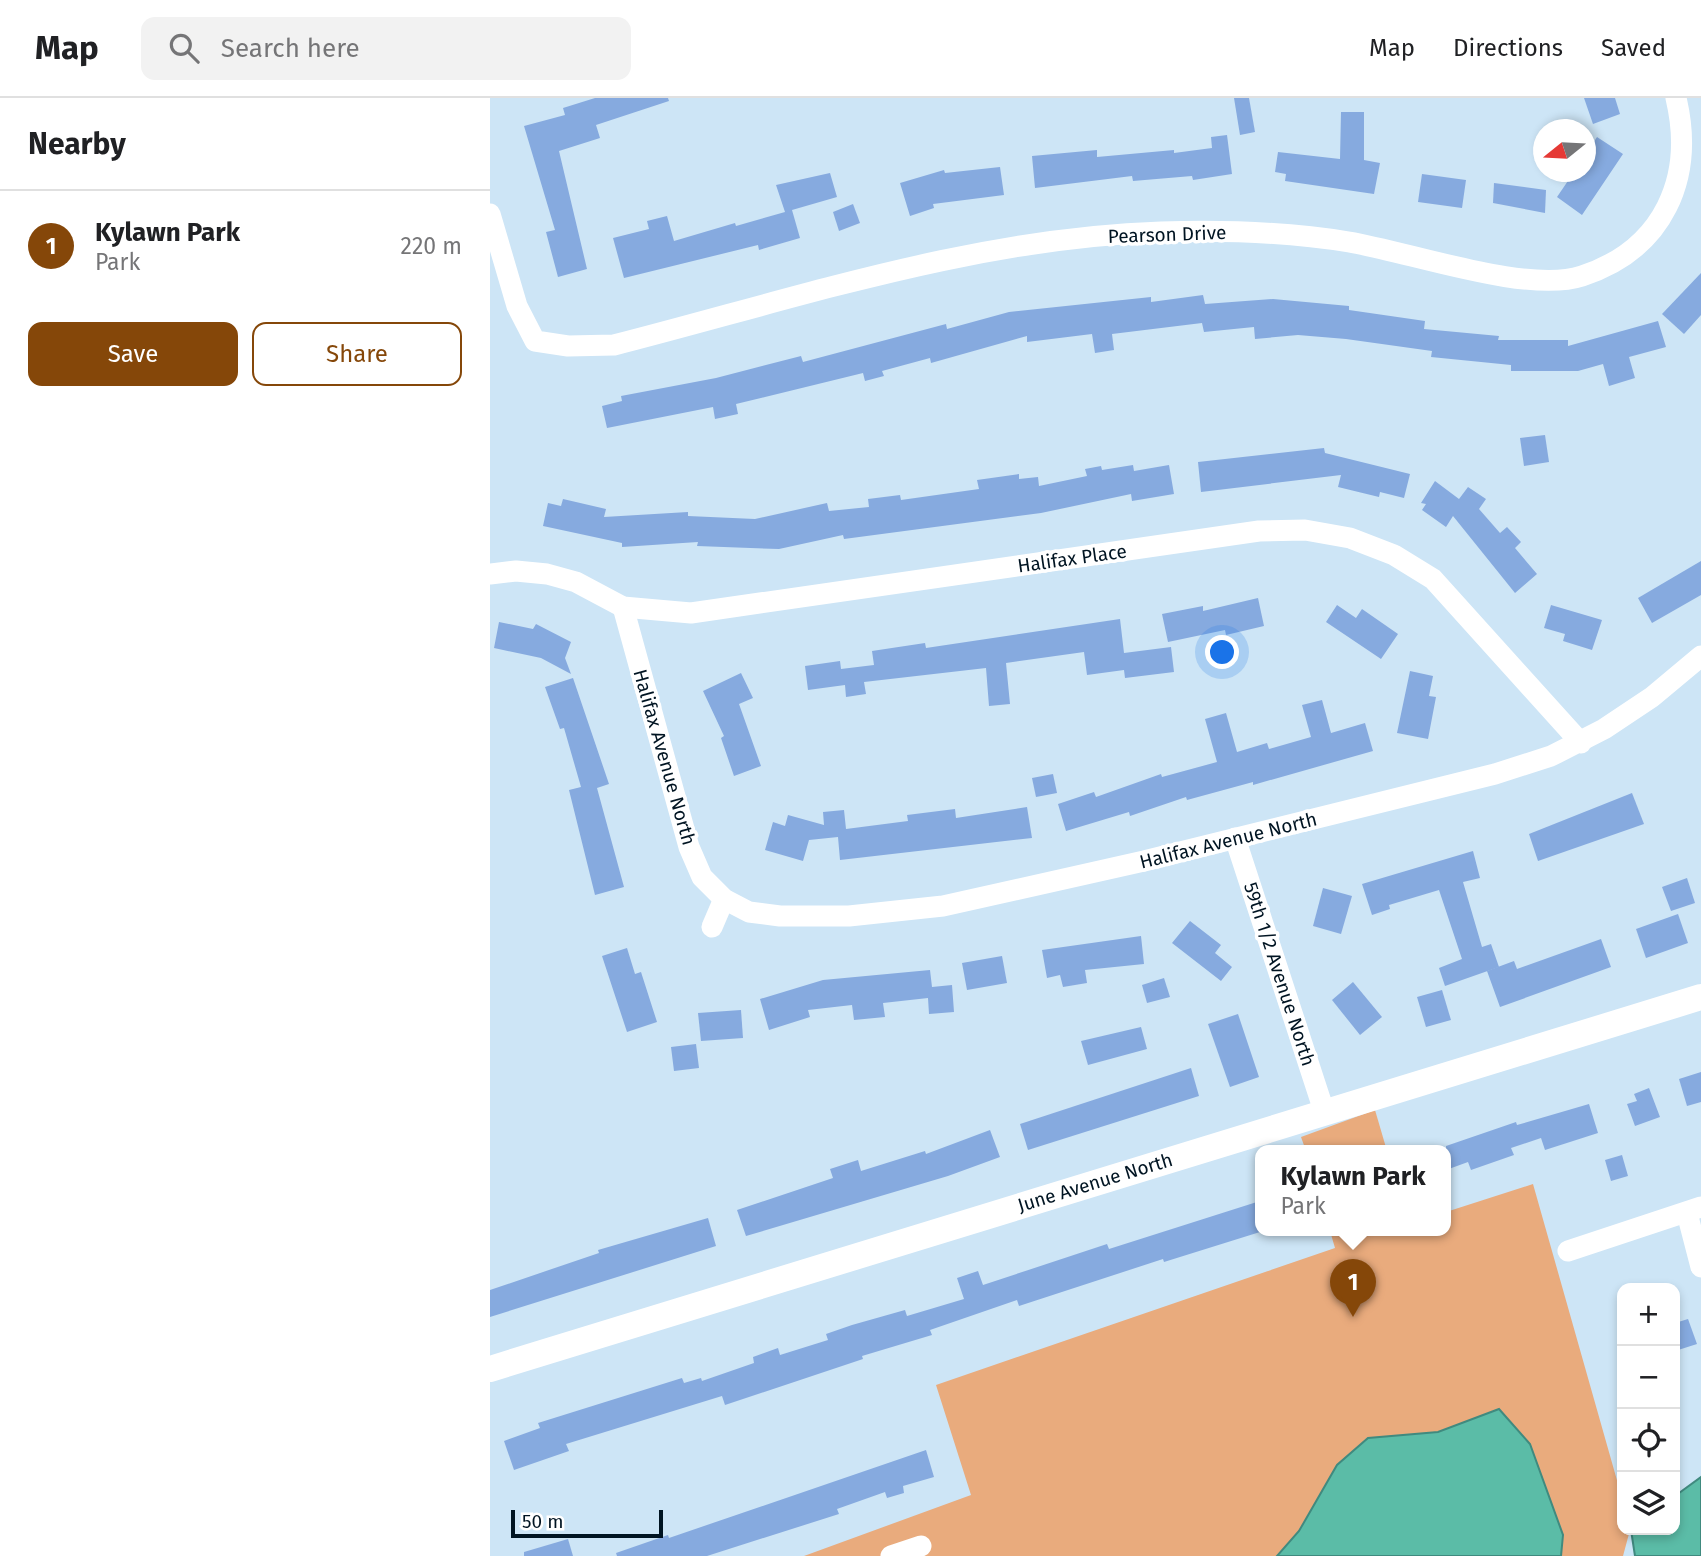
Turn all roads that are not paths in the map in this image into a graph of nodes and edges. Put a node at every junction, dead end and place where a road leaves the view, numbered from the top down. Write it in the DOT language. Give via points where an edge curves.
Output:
graph roads {
  1 [pos="1676,98"];
  2 [pos="490,214"];
  3 [pos="490,574"];
  4 [pos="623,607"];
  5 [pos="1701,656"];
  6 [pos="1581,743"];
  7 [pos="1235,838"];
  8 [pos="724,899"];
  9 [pos="712,927"];
  10 [pos="1701,997"];
  11 [pos="1324,1111"];
  12 [pos="1694,1210"];
  13 [pos="1568,1251"];
  14 [pos="1701,1267"];
  15 [pos="490,1369"];
  16 [pos="921,1546"];
  17 [pos="891,1556"];
  1 -- 2 [label="street, Pearson Drive" via="1683,128 1683,161 1659,222 1637,247 1609,265 1579,277 1545,282 1349,242 1255,232 1065,238 972,253 614,345 568,346 535,341 517,306"];
  3 -- 4 [label="street, Halifax Place" via="547,574 576,582"];
  4 -- 6 [label="street, Halifax Place" via="691,613 1259,531 1305,530 1350,538 1394,555 1433,579"];
  4 -- 8 [label="street, Halifax Avenue North" via="689,847 702,877"];
  5 -- 6 [label="street, Halifax Avenue North" via="1652,697"];
  6 -- 7 [label="street, Halifax Avenue North" via="1495,774"];
  7 -- 8 [label="street, Halifax Avenue North" via="943,906 849,916 780,916 749,912"];
  7 -- 11 [label="street, 59th 1/2 Avenue North"];
  8 -- 9 [label="street"];
  10 -- 11 [label="street, June Avenue North"];
  11 -- 15 [label="street, June Avenue North"];
  12 -- 13 [label="street"];
  12 -- 14 [label="street"];
  16 -- 17 [label="street"];
}
